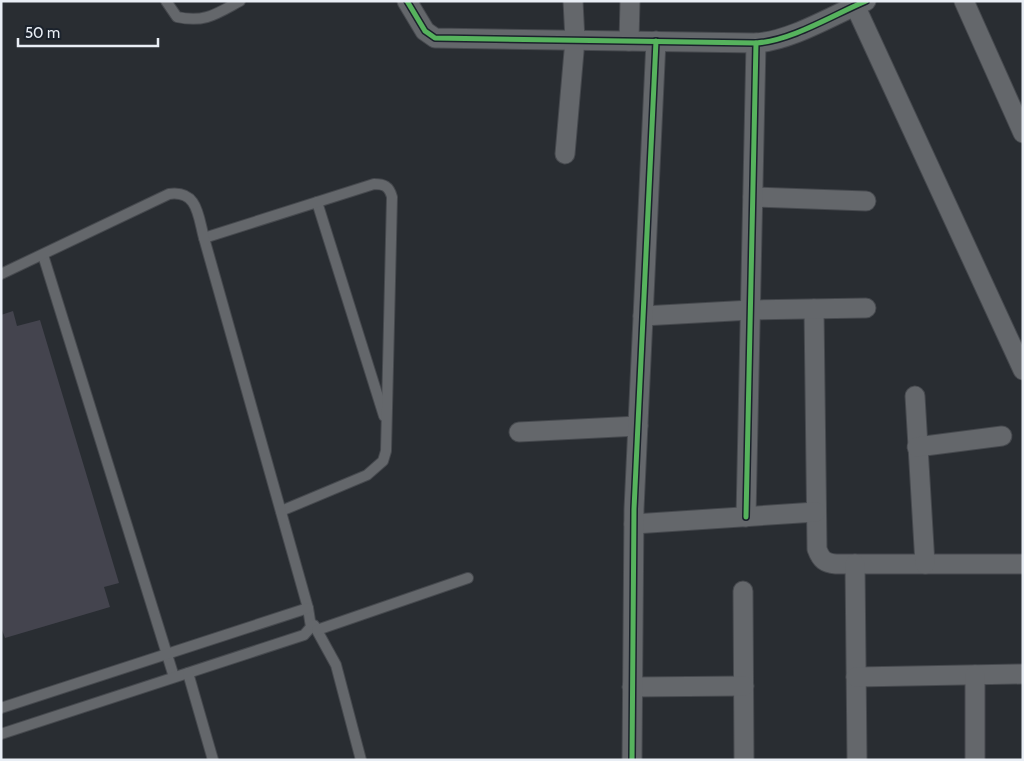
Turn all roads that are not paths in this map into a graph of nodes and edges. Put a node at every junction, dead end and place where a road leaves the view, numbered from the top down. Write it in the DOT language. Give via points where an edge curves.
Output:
graph roads {
  1 [pos="166,1"];
  2 [pos="240,1"];
  3 [pos="407,1"];
  4 [pos="573,1"];
  5 [pos="630,1"];
  6 [pos="964,1"];
  7 [pos="858,3"];
  8 [pos="575,40"];
  9 [pos="630,41"];
  10 [pos="656,41"];
  11 [pos="756,43"];
  12 [pos="1023,133"];
  13 [pos="565,154"];
  14 [pos="753,197"];
  15 [pos="866,201"];
  16 [pos="317,202"];
  17 [pos="204,238"];
  18 [pos="43,255"];
  19 [pos="1,274"];
  20 [pos="866,308"];
  21 [pos="814,309"];
  22 [pos="751,310"];
  23 [pos="643,316"];
  24 [pos="1023,370"];
  25 [pos="915,396"];
  26 [pos="387,425"];
  27 [pos="638,426"];
  28 [pos="520,432"];
  29 [pos="1002,436"];
  30 [pos="917,447"];
  31 [pos="281,512"];
  32 [pos="816,512"];
  33 [pos="746,516"];
  34 [pos="634,524"];
  35 [pos="854,564"];
  36 [pos="925,564"];
  37 [pos="1023,564"];
  38 [pos="468,578"];
  39 [pos="743,591"];
  40 [pos="308,608"];
  41 [pos="311,620"];
  42 [pos="317,630"];
  43 [pos="167,654"];
  44 [pos="188,673"];
  45 [pos="1023,674"];
  46 [pos="975,675"];
  47 [pos="174,677"];
  48 [pos="856,677"];
  49 [pos="744,686"];
  50 [pos="632,687"];
  51 [pos="1,708"];
  52 [pos="1,734"];
  53 [pos="213,760"];
  54 [pos="362,760"];
  55 [pos="632,760"];
  56 [pos="744,760"];
  57 [pos="857,760"];
  58 [pos="975,760"];
  1 -- 2 [label="lane" via="177,17 194,21 212,17"];
  3 -- 8 [label="street" via="425,31 435,38"];
  4 -- 8 [label="street"];
  5 -- 9 [label="street"];
  6 -- 12 [label="street"];
  7 -- 11 [label="street" via="786,36"];
  7 -- 24 [label="street"];
  8 -- 9 [label="street"];
  8 -- 13 [label="street"];
  9 -- 10 [label="street"];
  10 -- 11 [label="street"];
  10 -- 23 [label="street"];
  11 -- 14 [label="street"];
  14 -- 15 [label="street"];
  14 -- 22 [label="street"];
  16 -- 17 [label="lane"];
  16 -- 26 [label="lane"];
  16 -- 26 [label="lane" via="374,184 384,184 392,196"];
  17 -- 18 [label="lane" via="194,203 180,193 169,194"];
  17 -- 31 [label="lane"];
  18 -- 19 [label="lane"];
  18 -- 43 [label="lane"];
  20 -- 21 [label="street"];
  21 -- 22 [label="street"];
  21 -- 32 [label="street"];
  22 -- 23 [label="street"];
  22 -- 33 [label="street"];
  23 -- 27 [label="street"];
  25 -- 30 [label="street"];
  26 -- 31 [label="lane" via="386,451 375,470"];
  27 -- 28 [label="street"];
  27 -- 34 [label="street"];
  29 -- 30 [label="street"];
  30 -- 36 [label="street"];
  31 -- 40 [label="lane"];
  32 -- 33 [label="street"];
  32 -- 35 [label="street" via="820,558 827,564"];
  33 -- 34 [label="street"];
  34 -- 50 [label="street"];
  35 -- 36 [label="street"];
  35 -- 48 [label="street"];
  36 -- 37 [label="street"];
  38 -- 42 [label="lane"];
  39 -- 49 [label="street"];
  40 -- 41 [label="lane"];
  40 -- 43 [label="lane"];
  41 -- 42 [label="lane"];
  41 -- 44 [label="lane" via="309,632 304,635"];
  42 -- 54 [label="lane" via="336,665"];
  43 -- 47 [label="lane"];
  43 -- 51 [label="lane"];
  44 -- 47 [label="lane"];
  44 -- 53 [label="lane"];
  45 -- 46 [label="street"];
  46 -- 48 [label="street"];
  46 -- 58 [label="street"];
  47 -- 52 [label="lane"];
  48 -- 57 [label="street"];
  49 -- 50 [label="street"];
  49 -- 56 [label="street"];
  50 -- 55 [label="street"];
}
